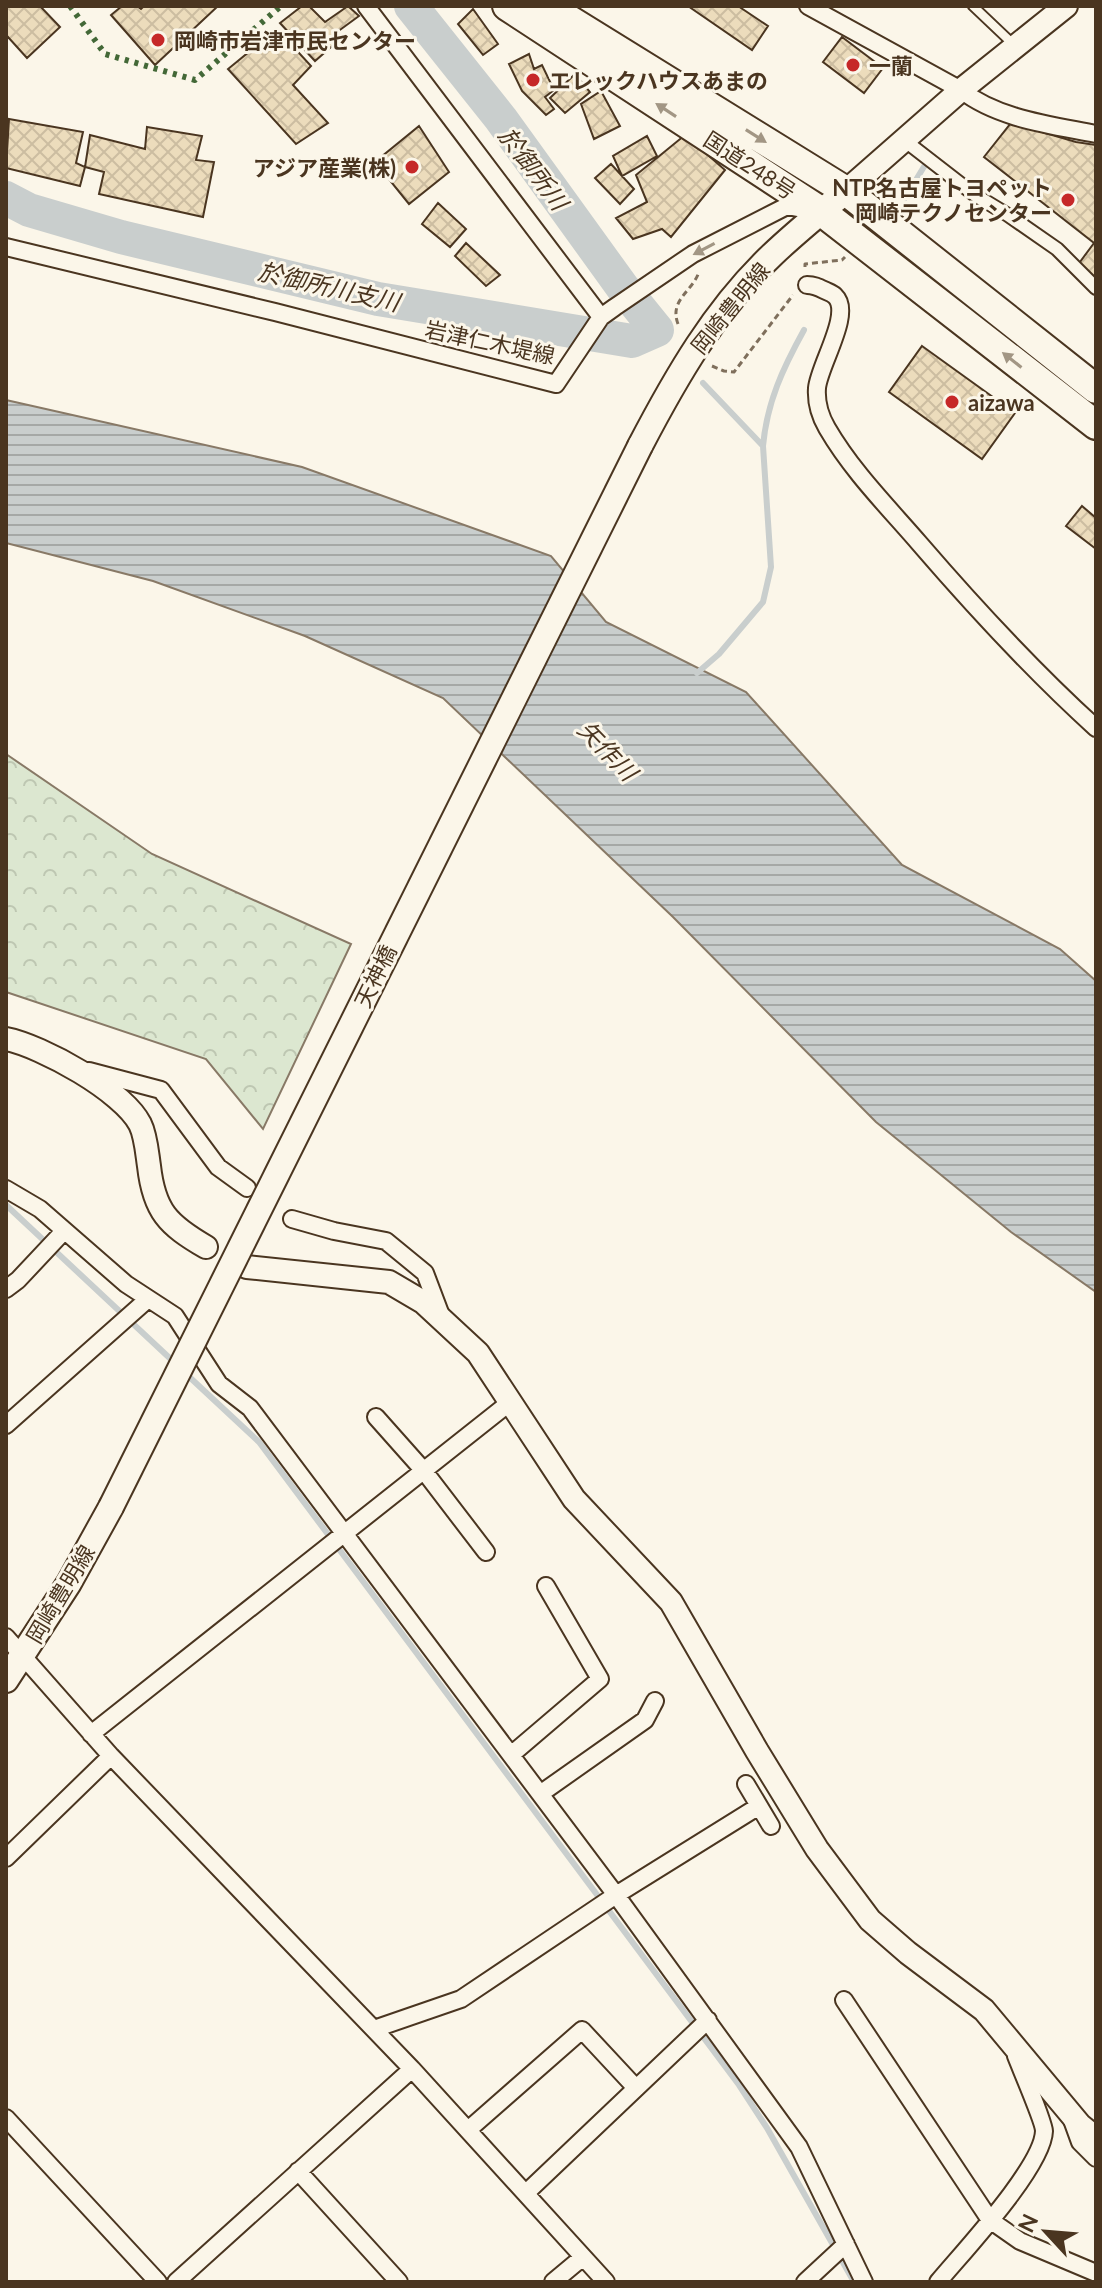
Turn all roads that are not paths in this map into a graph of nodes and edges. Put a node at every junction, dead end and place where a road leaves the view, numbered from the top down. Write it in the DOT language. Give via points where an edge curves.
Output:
graph roads {
  1 [pos="366,6"];
  2 [pos="507,6"];
  3 [pos="547,6"];
  4 [pos="808,6"];
  5 [pos="973,6"];
  6 [pos="1066,6"];
  7 [pos="1016,47"];
  8 [pos="961,90"];
  9 [pos="1096,134"];
  10 [pos="904,140"];
  11 [pos="846,191"];
  12 [pos="822,212"];
  13 [pos="6,247"];
  14 [pos="807,285"];
  15 [pos="1096,288"];
  16 [pos="608,312"];
  17 [pos="1096,389"];
  18 [pos="1096,425"];
  19 [pos="640,446"];
  20 [pos="1096,728"];
  21 [pos="6,1039"];
  22 [pos="72,1067"];
  23 [pos="247,1188"];
  24 [pos="6,1189"];
  25 [pos="292,1219"];
  26 [pos="64,1231"];
  27 [pos="206,1247"];
  28 [pos="247,1267"];
  29 [pos="6,1289"];
  30 [pos="148,1299"];
  31 [pos="443,1322"];
  32 [pos="509,1403"];
  33 [pos="376,1417"];
  34 [pos="6,1425"];
  35 [pos="424,1471"];
  36 [pos="111,1507"];
  37 [pos="344,1535"];
  38 [pos="486,1552"];
  39 [pos="546,1586"];
  40 [pos="6,1637"];
  41 [pos="23,1655"];
  42 [pos="6,1680"];
  43 [pos="655,1701"];
  44 [pos="91,1734"];
  45 [pos="511,1755"];
  46 [pos="111,1756"];
  47 [pos="746,1784"];
  48 [pos="540,1794"];
  49 [pos="759,1806"];
  50 [pos="771,1826"];
  51 [pos="6,1858"];
  52 [pos="616,1895"];
  53 [pos="844,2000"];
  54 [pos="708,2020"];
  55 [pos="374,2029"];
  56 [pos="1011,2042"];
  57 [pos="412,2069"];
  58 [pos="636,2088"];
  59 [pos="1070,2112"];
  60 [pos="6,2118"];
  61 [pos="468,2130"];
  62 [pos="1096,2138"];
  63 [pos="1096,2158"];
  64 [pos="298,2171"];
  65 [pos="526,2193"];
  66 [pos="990,2220"];
  67 [pos="846,2244"];
  68 [pos="583,2257"];
  69 [pos="1096,2273"];
  70 [pos="158,2282"];
  71 [pos="176,2282"];
  72 [pos="399,2282"];
  73 [pos="553,2282"];
  74 [pos="606,2282"];
  75 [pos="805,2282"];
  76 [pos="864,2282"];
  77 [pos="938,2282"];
  1 -- 16 [label="street"];
  12 -- 2 [label="highway, 国道248号, one-way"];
  3 -- 11 [label="highway, 国道248号, one-way"];
  4 -- 8 [label="street"];
  5 -- 7 [label="lane"];
  6 -- 7 [label="street"];
  7 -- 8 [label="street"];
  8 -- 9 [label="street" via="980,105"];
  8 -- 10 [label="street"];
  10 -- 11 [label="street"];
  10 -- 15 [label="street" via="1057,249"];
  11 -- 12 [label="main road, 岡崎豊明線"];
  11 -- 17 [label="highway, 国道248号"];
  12 -- 16 [label="street, one-way" via="787,206 693,254"];
  18 -- 12 [label="highway, 国道248号, one-way"];
  12 -- 19 [label="main road, 岡崎豊明線" via="772,256 715,321"];
  13 -- 16 [label="street, 岩津仁木堤線" via="556,384"];
  14 -- 20 [label="street" via="839,301 841,318 817,389 818,406 836,442 981,615"];
  19 -- 36 [label="main road, 天神橋, bridge"];
  21 -- 22 [label="street" via="25,1042"];
  22 -- 23 [label="street" via="161,1090 218,1167"];
  22 -- 27 [label="street" via="126,1105 141,1124 151,1188 162,1213 178,1231"];
  24 -- 26 [label="street"];
  25 -- 31 [label="street" via="386,1241 425,1273"];
  26 -- 29 [label="street"];
  26 -- 30 [label="street"];
  28 -- 31 [label="street" via="389,1282 423,1302"];
  30 -- 34 [label="street"];
  30 -- 37 [label="street" via="175,1316 219,1384 250,1408"];
  31 -- 32 [label="street" via="478,1353"];
  32 -- 35 [label="street"];
  32 -- 56 [label="street" via="574,1499 671,1602 817,1849 870,1920 984,2010"];
  33 -- 35 [label="street"];
  35 -- 37 [label="street"];
  35 -- 38 [label="street"];
  36 -- 41 [label="main road, 岡崎豊明線"];
  37 -- 44 [label="street"];
  37 -- 45 [label="street"];
  39 -- 45 [label="street" via="600,1679"];
  40 -- 41 [label="street"];
  41 -- 42 [label="main road, 岡崎豊明線"];
  41 -- 44 [label="street"];
  43 -- 48 [label="street" via="645,1720"];
  44 -- 46 [label="street"];
  45 -- 48 [label="street"];
  46 -- 51 [label="street"];
  46 -- 55 [label="street"];
  47 -- 49 [label="street"];
  48 -- 52 [label="street"];
  49 -- 50 [label="street"];
  49 -- 52 [label="street"];
  52 -- 54 [label="street"];
  52 -- 55 [label="street" via="461,1999"];
  53 -- 66 [label="street"];
  54 -- 58 [label="street"];
  54 -- 67 [label="street" via="799,2147"];
  55 -- 57 [label="street"];
  56 -- 59 [label="street"];
  56 -- 66 [label="street" via="1044,2131 1034,2161"];
  57 -- 61 [label="street"];
  57 -- 64 [label="street"];
  58 -- 61 [label="street" via="582,2030"];
  58 -- 65 [label="street"];
  59 -- 62 [label="street"];
  59 -- 63 [label="street" via="1080,2142"];
  60 -- 70 [label="street"];
  61 -- 65 [label="street"];
  64 -- 71 [label="street"];
  64 -- 72 [label="street"];
  65 -- 68 [label="street"];
  66 -- 69 [label="street" via="1020,2241"];
  66 -- 77 [label="street"];
  67 -- 75 [label="street"];
  67 -- 76 [label="street"];
  68 -- 73 [label="street"];
  68 -- 74 [label="street"];
}
